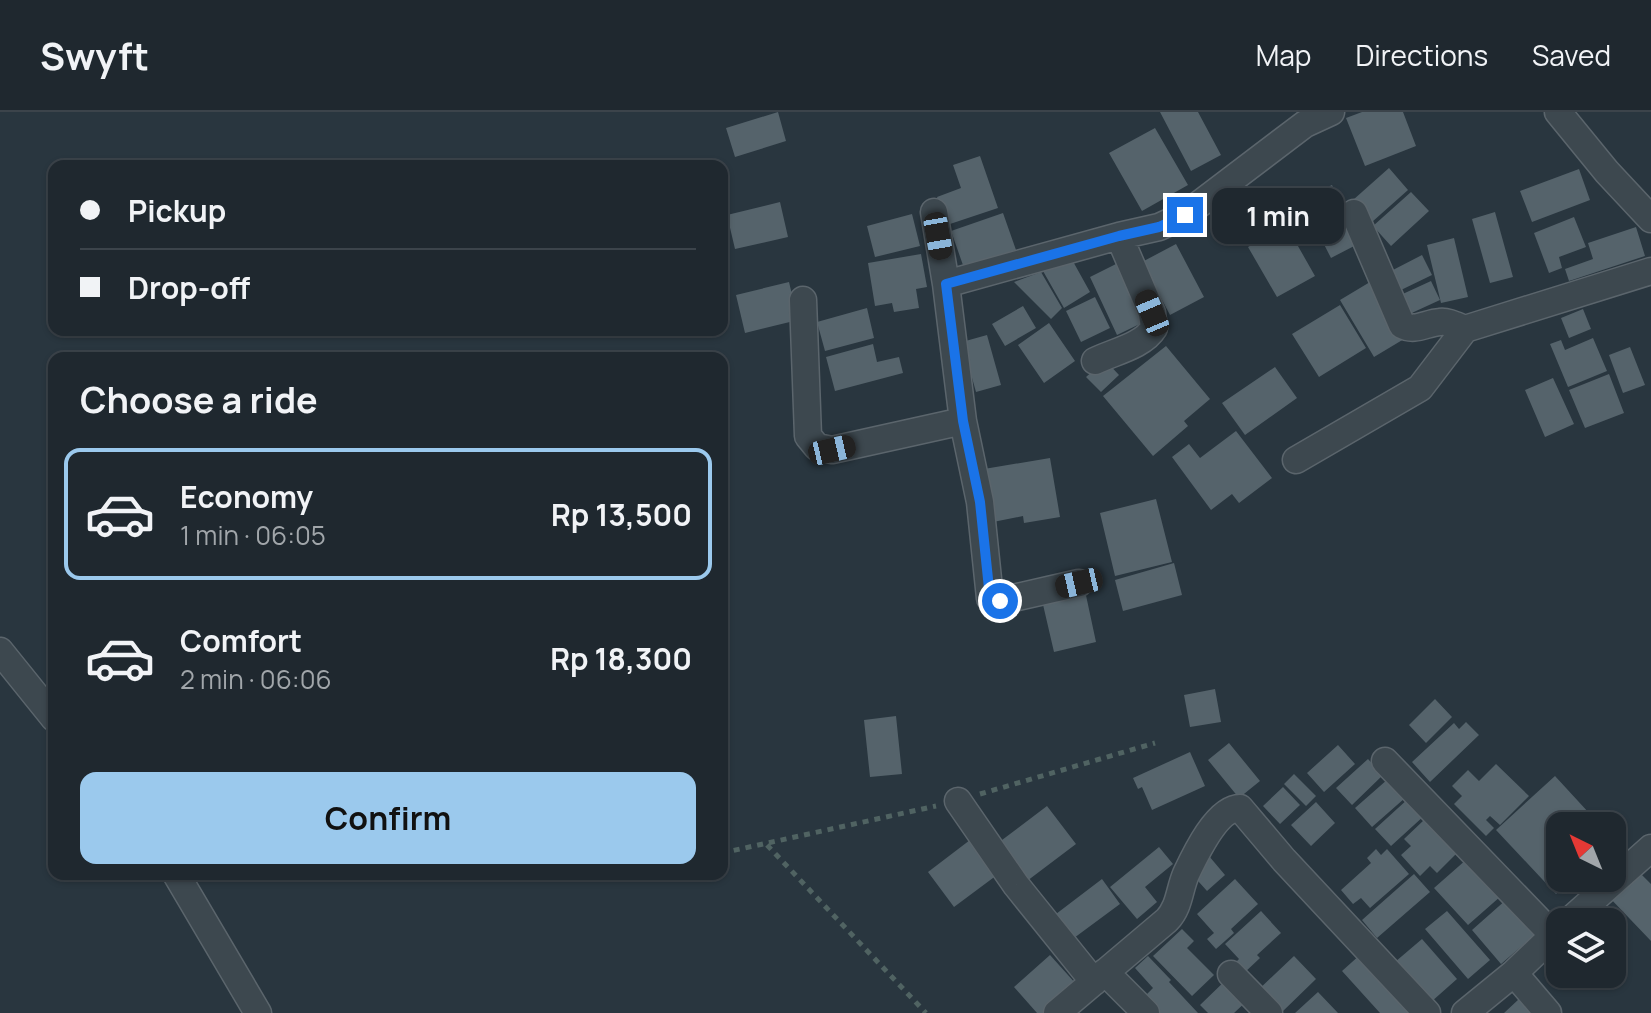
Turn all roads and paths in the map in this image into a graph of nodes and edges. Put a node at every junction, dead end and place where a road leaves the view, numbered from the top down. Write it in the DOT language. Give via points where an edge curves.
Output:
graph roads {
  1 [pos="1331,112"];
  2 [pos="1558,112"];
  3 [pos="934,212"];
  4 [pos="1354,213"];
  5 [pos="1651,219"];
  6 [pos="1119,236"];
  7 [pos="1651,271"];
  8 [pos="946,284"];
  9 [pos="803,300"];
  10 [pos="1465,329"];
  11 [pos="1095,361"];
  12 [pos="963,421"];
  13 [pos="1296,460"];
  14 [pos="1079,583"];
  15 [pos="0,651"];
  16 [pos="48,711"];
  17 [pos="1385,761"];
  18 [pos="958,801"];
  19 [pos="766,844"];
  20 [pos="1651,848"];
  21 [pos="180,880"];
  22 [pos="1584,908"];
  23 [pos="1546,916"];
  24 [pos="1546,942"];
  25 [pos="1514,973"];
  26 [pos="1231,974"];
  27 [pos="1099,977"];
  28 [pos="258,1013"];
  29 [pos="926,1013"];
  30 [pos="1057,1013"];
  31 [pos="1146,1013"];
  32 [pos="1269,1013"];
  33 [pos="1427,1013"];
  34 [pos="1465,1013"];
  35 [pos="1548,1013"];
  1 -- 6 [label="street" via="1305,124 1185,215"];
  2 -- 5 [label="street"];
  3 -- 8 [label="street"];
  4 -- 10 [label="street" via="1402,325 1418,328 1443,321"];
  6 -- 8 [label="street"];
  6 -- 11 [label="street" via="1154,328 1139,341"];
  7 -- 10 [label="street"];
  8 -- 12 [label="street"];
  9 -- 12 [label="street" via="808,436 817,447 832,450"];
  10 -- 13 [label="street" via="1420,388"];
  12 -- 14 [label="street" via="980,502 990,598 1000,601"];
  15 -- 16 [label="street"];
  17 -- 23 [label="street"];
  18 -- 27 [label="street" via="1016,885"];
  19 -- 29 [label="path"];
  20 -- 22 [label="street"];
  21 -- 28 [label="street"];
  24 -- 25 [label="street"];
  25 -- 34 [label="street"];
  25 -- 35 [label="street"];
  26 -- 32 [label="street"];
  27 -- 30 [label="street"];
  27 -- 31 [label="street"];
  27 -- 33 [label="street" via="1174,912 1185,876 1208,834 1224,812 1240,808"];
}
